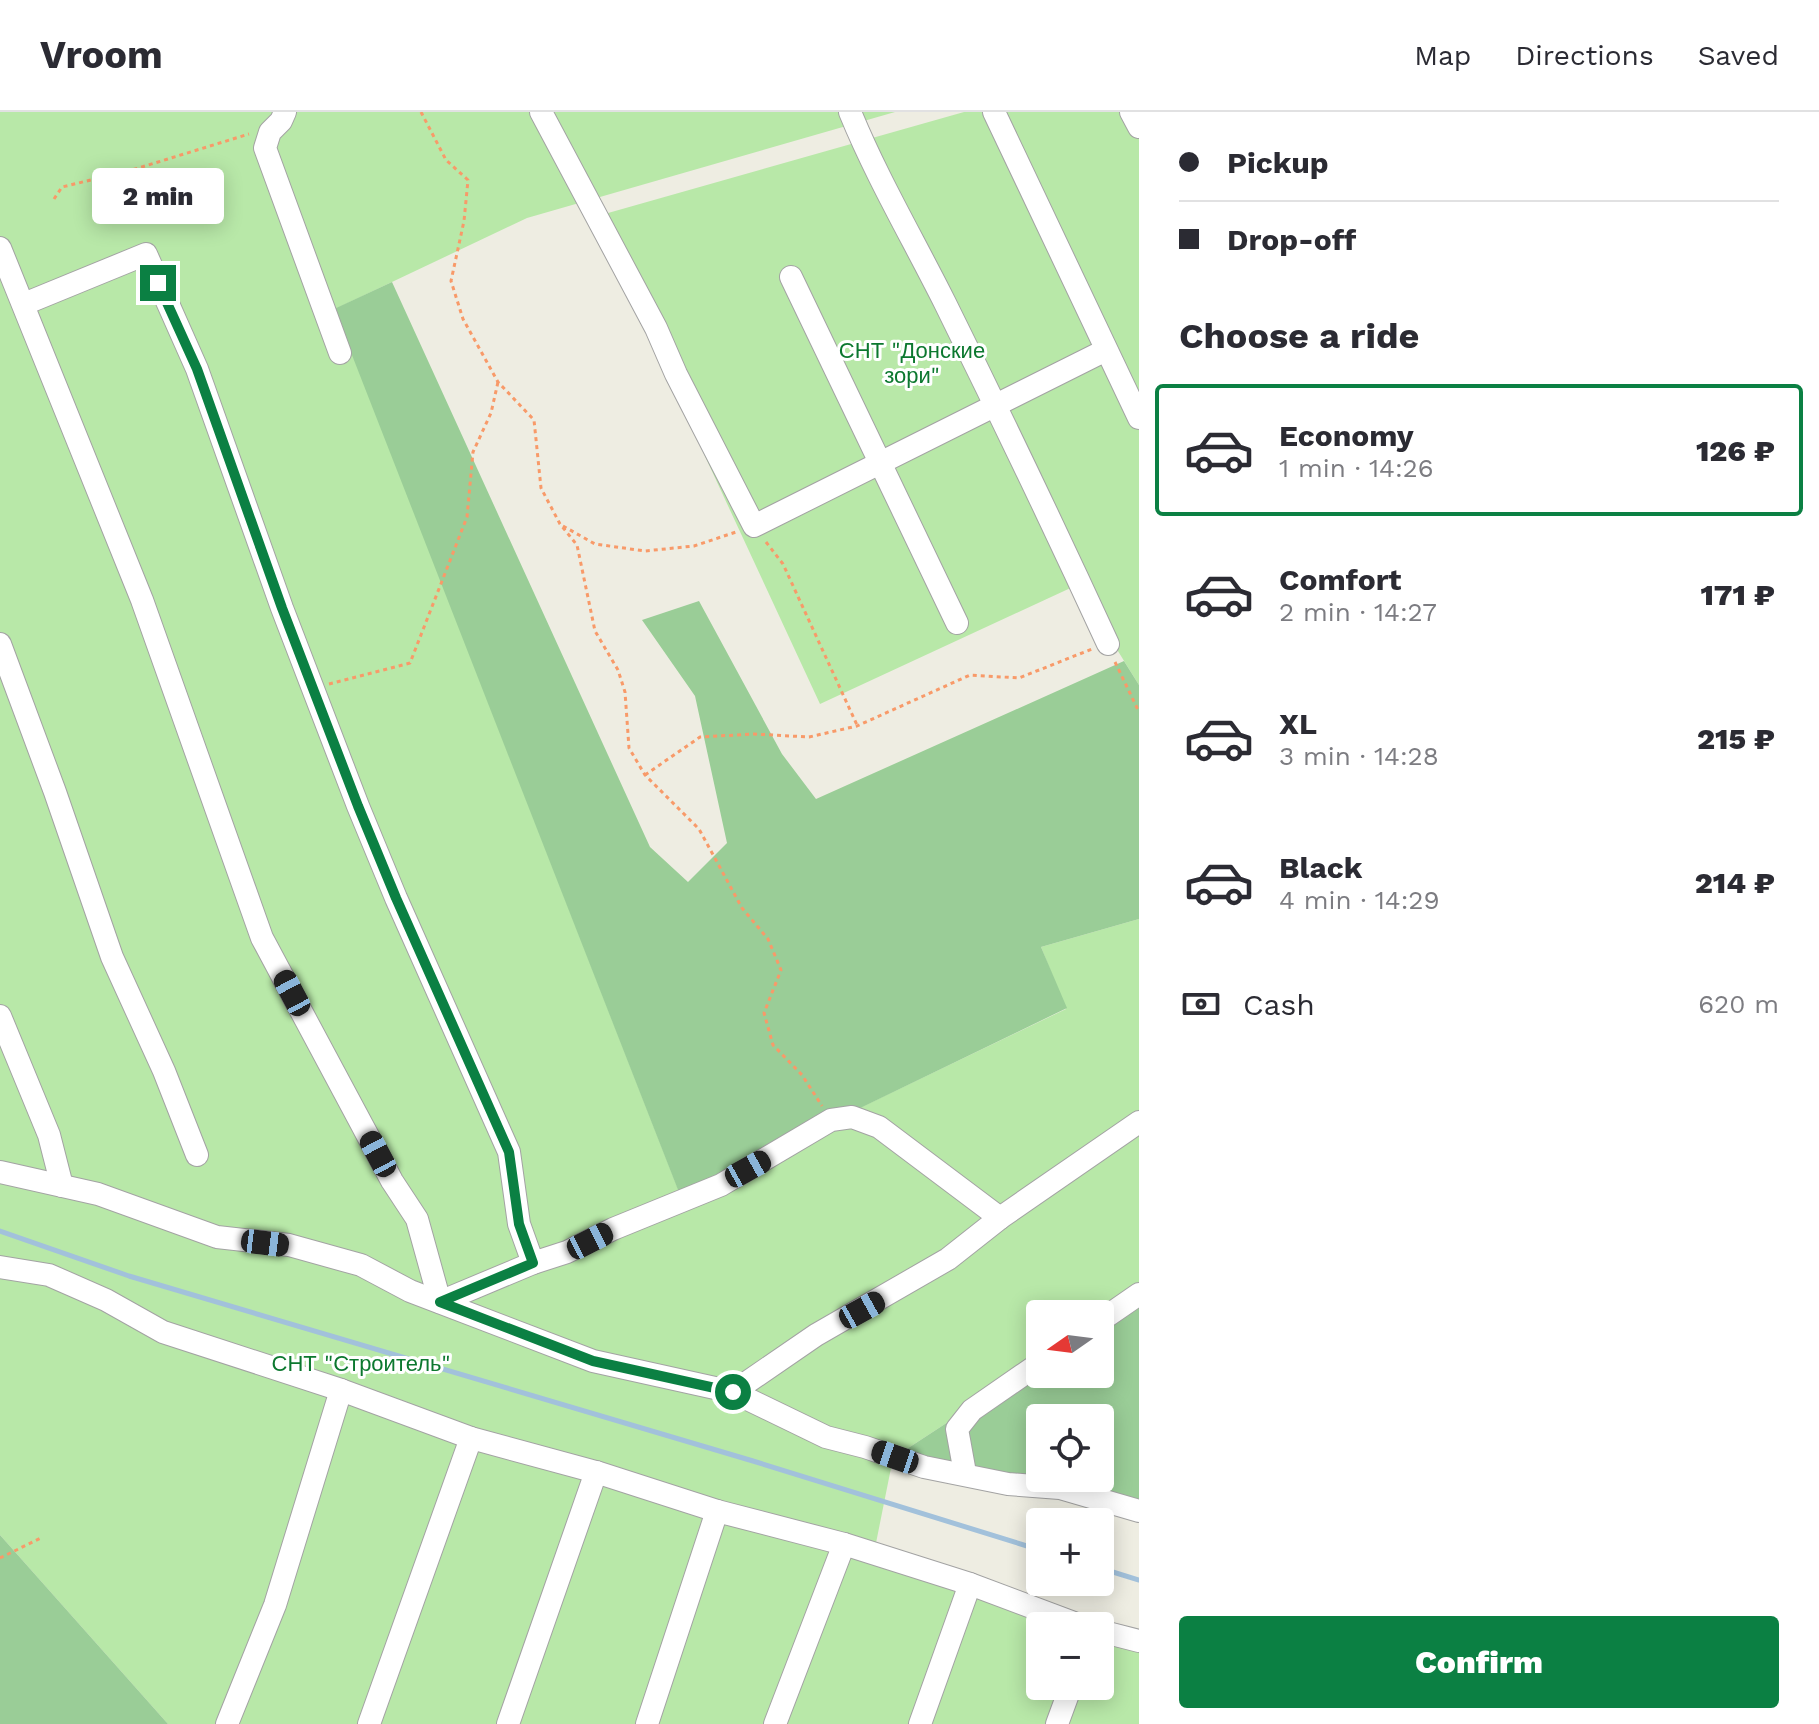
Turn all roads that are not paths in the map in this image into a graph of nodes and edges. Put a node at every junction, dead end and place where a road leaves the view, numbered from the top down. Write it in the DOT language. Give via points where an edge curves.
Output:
graph roads {
  1 [pos="285,112"];
  2 [pos="541,112"];
  3 [pos="850,112"];
  4 [pos="994,112"];
  5 [pos="1131,112"];
  6 [pos="1139,127"];
  7 [pos="0,248"];
  8 [pos="791,277"];
  9 [pos="24,304"];
  10 [pos="1106,350"];
  11 [pos="340,353"];
  12 [pos="996,407"];
  13 [pos="1139,418"];
  14 [pos="879,462"];
  15 [pos="957,623"];
  16 [pos="0,644"];
  17 [pos="1108,644"];
  18 [pos="0,1016"];
  19 [pos="1139,1122"];
  20 [pos="197,1155"];
  21 [pos="0,1172"];
  22 [pos="62,1186"];
  23 [pos="1000,1218"];
  24 [pos="533,1263"];
  25 [pos="0,1267"];
  26 [pos="1139,1294"];
  27 [pos="440,1302"];
  28 [pos="1114,1311"];
  29 [pos="1026,1373"];
  30 [pos="341,1390"];
  31 [pos="733,1392"];
  32 [pos="471,1438"];
  33 [pos="596,1472"];
  34 [pos="965,1473"];
  35 [pos="717,1511"];
  36 [pos="1139,1511"];
  37 [pos="844,1544"];
  38 [pos="970,1584"];
  39 [pos="1045,1612"];
  40 [pos="1114,1635"];
  41 [pos="1139,1641"];
  42 [pos="1066,1700"];
  43 [pos="227,1724"];
  44 [pos="369,1724"];
  45 [pos="508,1724"];
  46 [pos="647,1724"];
  47 [pos="775,1724"];
  48 [pos="920,1724"];
  49 [pos="1057,1724"];
  1 -- 11 [label="lane" via="265,148"];
  2 -- 14 [label="lane" via="754,526"];
  3 -- 12 [label="lane"];
  4 -- 10 [label="lane"];
  5 -- 6 [label="lane"];
  7 -- 9 [label="lane"];
  8 -- 14 [label="lane"];
  9 -- 24 [label="lane" via="146,254 197,369 313,689 396,898 509,1152 519,1224"];
  9 -- 27 [label="lane" via="142,600 262,938 417,1219"];
  10 -- 12 [label="lane"];
  10 -- 13 [label="lane"];
  12 -- 14 [label="lane"];
  12 -- 17 [label="lane"];
  14 -- 15 [label="lane"];
  16 -- 20 [label="lane" via="112,957"];
  18 -- 22 [label="lane" via="49,1135"];
  19 -- 23 [label="lane"];
  21 -- 22 [label="lane"];
  22 -- 27 [label="lane" via="217,1237 289,1245 361,1265"];
  23 -- 24 [label="lane" via="879,1127 852,1117 831,1120 721,1185"];
  23 -- 31 [label="lane" via="948,1259 816,1335"];
  24 -- 27 [label="lane"];
  25 -- 30 [label="lane" via="49,1275 163,1332"];
  26 -- 28 [label="lane"];
  27 -- 31 [label="lane" via="593,1361"];
  29 -- 34 [label="lane" via="972,1410 957,1429"];
  30 -- 32 [label="lane"];
  30 -- 43 [label="lane" via="275,1605"];
  31 -- 34 [label="lane" via="826,1437 924,1467"];
  32 -- 33 [label="lane"];
  32 -- 44 [label="lane"];
  33 -- 35 [label="lane"];
  33 -- 45 [label="lane"];
  34 -- 36 [label="lane" via="1008,1484 1060,1488"];
  35 -- 37 [label="lane"];
  35 -- 46 [label="lane"];
  37 -- 38 [label="lane"];
  37 -- 47 [label="lane"];
  38 -- 39 [label="lane"];
  38 -- 48 [label="lane"];
  40 -- 41 [label="lane"];
  42 -- 49 [label="lane"];
}
